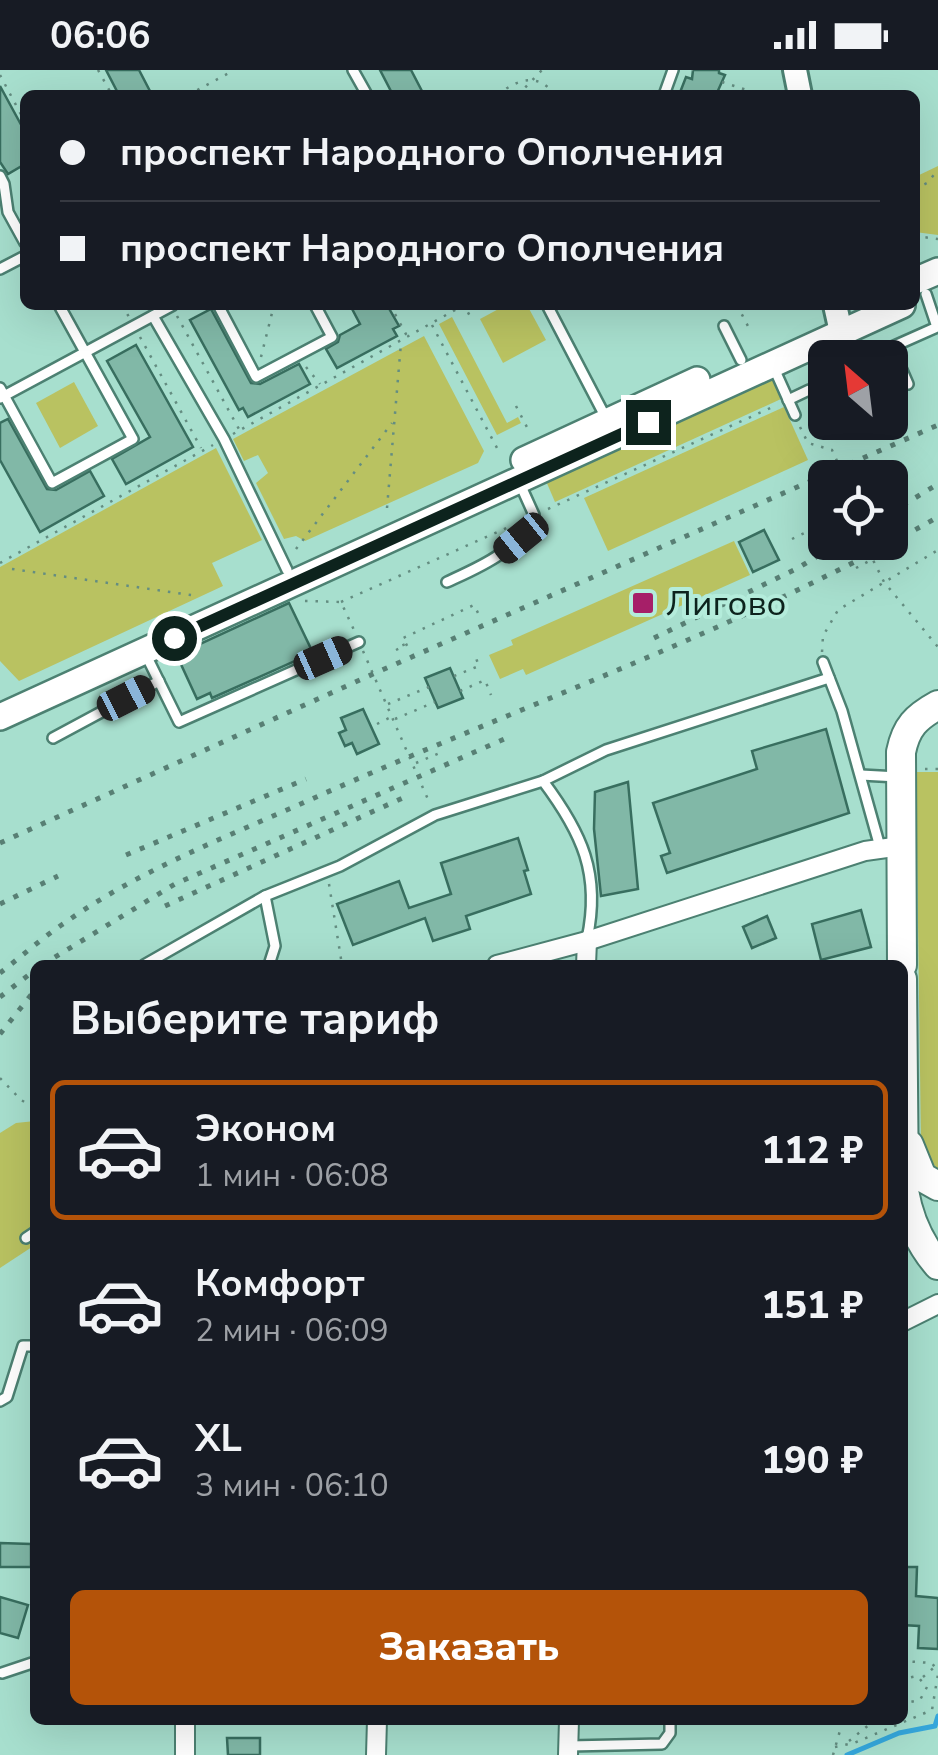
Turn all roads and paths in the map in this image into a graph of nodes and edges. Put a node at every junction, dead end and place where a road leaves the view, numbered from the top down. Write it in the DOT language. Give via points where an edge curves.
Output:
graph roads {
  1 [pos="227,70"];
  2 [pos="542,70"];
  3 [pos="0,75"];
  4 [pos="532,80"];
  5 [pos="722,82"];
  6 [pos="730,85"];
  7 [pos="197,90"];
  8 [pos="505,90"];
  9 [pos="523,90"];
  10 [pos="551,90"];
  11 [pos="728,90"];
  12 [pos="746,90"];
  13 [pos="20,113"];
  14 [pos="0,176"];
  15 [pos="20,233"];
  16 [pos="938,271"];
  17 [pos="923,291"];
  18 [pos="62,310"];
  19 [pos="164,310"];
  20 [pos="174,310"];
  21 [pos="221,310"];
  22 [pos="273,310"];
  23 [pos="317,310"];
  24 [pos="393,310"];
  25 [pos="455,310"];
  26 [pos="467,310"];
  27 [pos="550,310"];
  28 [pos="740,310"];
  29 [pos="870,310"];
  30 [pos="844,314"];
  31 [pos="153,316"];
  32 [pos="471,318"];
  33 [pos="431,324"];
  34 [pos="134,326"];
  35 [pos="724,326"];
  36 [pos="750,330"];
  37 [pos="408,337"];
  38 [pos="401,341"];
  39 [pos="908,341"];
  40 [pos="84,352"];
  41 [pos="262,352"];
  42 [pos="297,355"];
  43 [pos="741,360"];
  44 [pos="772,364"];
  45 [pos="321,386"];
  46 [pos="808,390"];
  47 [pos="1,394"];
  48 [pos="788,400"];
  49 [pos="516,406"];
  50 [pos="795,415"];
  51 [pos="608,421"];
  52 [pos="393,422"];
  53 [pos="240,430"];
  54 [pos="530,433"];
  55 [pos="233,434"];
  56 [pos="497,448"];
  57 [pos="203,451"];
  58 [pos="194,456"];
  59 [pos="837,460"];
  60 [pos="518,482"];
  61 [pos="387,508"];
  62 [pos="534,515"];
  63 [pos="808,531"];
  64 [pos="792,539"];
  65 [pos="938,550"];
  66 [pos="292,560"];
  67 [pos="870,560"];
  68 [pos="873,560"];
  69 [pos="0,562"];
  70 [pos="856,568"];
  71 [pos="12,569"];
  72 [pos="447,582"];
  73 [pos="884,582"];
  74 [pos="191,595"];
  75 [pos="304,600"];
  76 [pos="341,602"];
  77 [pos="478,613"];
  78 [pos="359,642"];
  79 [pos="412,642"];
  80 [pos="404,646"];
  81 [pos="938,647"];
  82 [pos="396,650"];
  83 [pos="144,652"];
  84 [pos="474,653"];
  85 [pos="379,658"];
  86 [pos="368,662"];
  87 [pos="824,662"];
  88 [pos="454,676"];
  89 [pos="830,678"];
  90 [pos="159,681"];
  91 [pos="429,687"];
  92 [pos="460,691"];
  93 [pos="491,695"];
  94 [pos="0,699"];
  95 [pos="435,702"];
  96 [pos="387,705"];
  97 [pos="938,705"];
  98 [pos="0,717"];
  99 [pos="393,718"];
  100 [pos="376,724"];
  101 [pos="53,738"];
  102 [pos="442,752"];
  103 [pos="413,764"];
  104 [pos="938,769"];
  105 [pos="912,773"];
  106 [pos="860,776"];
  107 [pos="543,780"];
  108 [pos="425,792"];
  109 [pos="890,847"];
  110 [pos="332,876"];
  111 [pos="265,896"];
  112 [pos="587,942"];
  113 [pos="153,960"];
  114 [pos="272,960"];
  115 [pos="341,960"];
  116 [pos="517,960"];
  117 [pos="586,960"];
  118 [pos="901,960"];
  119 [pos="0,1078"];
  120 [pos="30,1106"];
  121 [pos="908,1143"];
  122 [pos="938,1186"];
  123 [pos="908,1213"];
  124 [pos="938,1265"];
  125 [pos="938,1304"];
  126 [pos="908,1319"];
  127 [pos="30,1346"];
  128 [pos="0,1401"];
  129 [pos="908,1661"];
  130 [pos="30,1664"];
  131 [pos="936,1665"];
  132 [pos="2,1673"];
  133 [pos="938,1673"];
  134 [pos="908,1678"];
  135 [pos="922,1678"];
  136 [pos="927,1687"];
  137 [pos="938,1687"];
  138 [pos="924,1697"];
  139 [pos="936,1698"];
  140 [pos="908,1700"];
  141 [pos="908,1720"];
  142 [pos="185,1725"];
  143 [pos="376,1725"];
  144 [pos="569,1725"];
  145 [pos="670,1725"];
  146 [pos="841,1725"];
  147 [pos="869,1725"];
  148 [pos="895,1725"];
  149 [pos="846,1744"];
  150 [pos="835,1747"];
  151 [pos="568,1751"];
  152 [pos="185,1755"];
  153 [pos="376,1755"];
  154 [pos="833,1755"];
  1 -- 7 [label="path"];
  2 -- 4 [label="path"];
  3 -- 13 [label="path"];
  4 -- 8 [label="path"];
  4 -- 9 [label="path"];
  4 -- 10 [label="path"];
  5 -- 6 [label="path"];
  6 -- 11 [label="path"];
  6 -- 12 [label="path"];
  14 -- 15 [label="lane"];
  16 -- 17 [label="main road"];
  17 -- 39 [label="lane" via="937,327"];
  18 -- 40 [label="lane"];
  19 -- 31 [label="lane"];
  20 -- 53 [label="path"];
  21 -- 42 [label="lane" via="256,377"];
  22 -- 41 [label="path"];
  23 -- 42 [label="lane" via="332,336"];
  24 -- 37 [label="path"];
  25 -- 33 [label="path"];
  26 -- 32 [label="path"];
  27 -- 51 [label="lane"];
  28 -- 36 [label="path"];
  29 -- 30 [label="main road"];
  30 -- 43 [label="main road"];
  30 -- 44 [label="main road"];
  31 -- 34 [label="lane"];
  31 -- 66 [label="lane"];
  33 -- 37 [label="path"];
  33 -- 56 [label="path"];
  34 -- 40 [label="lane"];
  34 -- 57 [label="path"];
  35 -- 43 [label="lane"];
  37 -- 38 [label="path"];
  38 -- 45 [label="path"];
  38 -- 52 [label="path"];
  40 -- 47 [label="lane"];
  40 -- 47 [label="lane" via="132,439 52,483"];
  42 -- 45 [label="path"];
  43 -- 51 [label="main road"];
  44 -- 48 [label="lane"];
  44 -- 60 [label="main road"];
  45 -- 53 [label="path"];
  46 -- 48 [label="lane"];
  48 -- 50 [label="lane"];
  48 -- 62 [label="path"];
  49 -- 54 [label="path"];
  50 -- 59 [label="path" via="808,444 832,450"];
  51 -- 66 [label="main road"];
  52 -- 61 [label="path"];
  52 -- 66 [label="path"];
  53 -- 55 [label="path"];
  58 -- 69 [label="path"];
  60 -- 62 [label="lane"];
  60 -- 83 [label="main road"];
  62 -- 72 [label="lane" via="521,538 492,561"];
  62 -- 76 [label="path"];
  63 -- 64 [label="path"];
  65 -- 73 [label="path"];
  66 -- 94 [label="main road"];
  67 -- 70 [label="path"];
  68 -- 73 [label="path"];
  71 -- 74 [label="path"];
  73 -- 81 [label="path"];
  73 -- 87 [label="path" via="829,620"];
  75 -- 76 [label="path"];
  76 -- 78 [label="path"];
  77 -- 80 [label="path" via="474,605 400,639"];
  78 -- 86 [label="path"];
  78 -- 90 [label="lane" via="179,722"];
  79 -- 80 [label="path"];
  80 -- 82 [label="path"];
  83 -- 90 [label="lane"];
  83 -- 98 [label="main road"];
  84 -- 88 [label="path" via="479,666"];
  85 -- 86 [label="path"];
  86 -- 96 [label="path"];
  87 -- 89 [label="lane"];
  89 -- 106 [label="lane"];
  89 -- 107 [label="lane" via="606,750"];
  90 -- 101 [label="lane"];
  91 -- 96 [label="path"];
  92 -- 93 [label="path" via="485,680"];
  95 -- 99 [label="path"];
  96 -- 99 [label="path"];
  97 -- 105 [label="main road" via="905,732"];
  99 -- 100 [label="path"];
  99 -- 103 [label="path"];
  102 -- 103 [label="path"];
  103 -- 108 [label="path"];
  104 -- 105 [label="path"];
  105 -- 106 [label="lane"];
  105 -- 109 [label="main road"];
  106 -- 109 [label="lane"];
  107 -- 111 [label="lane" via="435,814 340,866"];
  107 -- 112 [label="lane" via="588,860 595,904"];
  109 -- 112 [label="street"];
  109 -- 118 [label="main road"];
  110 -- 115 [label="path"];
  111 -- 113 [label="lane"];
  111 -- 114 [label="lane" via="276,946"];
  112 -- 116 [label="street"];
  112 -- 117 [label="street"];
  119 -- 120 [label="path"];
  121 -- 122 [label="main road" via="922,1177"];
  123 -- 124 [label="main road"];
  125 -- 126 [label="street"];
  127 -- 128 [label="lane" via="23,1346"];
  129 -- 131 [label="path"];
  130 -- 132 [label="lane"];
  131 -- 133 [label="path"];
  131 -- 135 [label="path"];
  133 -- 137 [label="path"];
  134 -- 135 [label="path"];
  135 -- 136 [label="path"];
  136 -- 137 [label="path"];
  136 -- 138 [label="path"];
  137 -- 139 [label="path"];
  138 -- 139 [label="path"];
  138 -- 140 [label="path"];
  139 -- 141 [label="path" via="929,1712"];
  142 -- 152 [label="street"];
  143 -- 153 [label="street"];
  144 -- 151 [label="street"];
  145 -- 151 [label="lane" via="662,1744"];
  146 -- 150 [label="path"];
  147 -- 149 [label="path"];
  148 -- 149 [label="path"];
  149 -- 150 [label="path"];
  150 -- 154 [label="path"];
}
